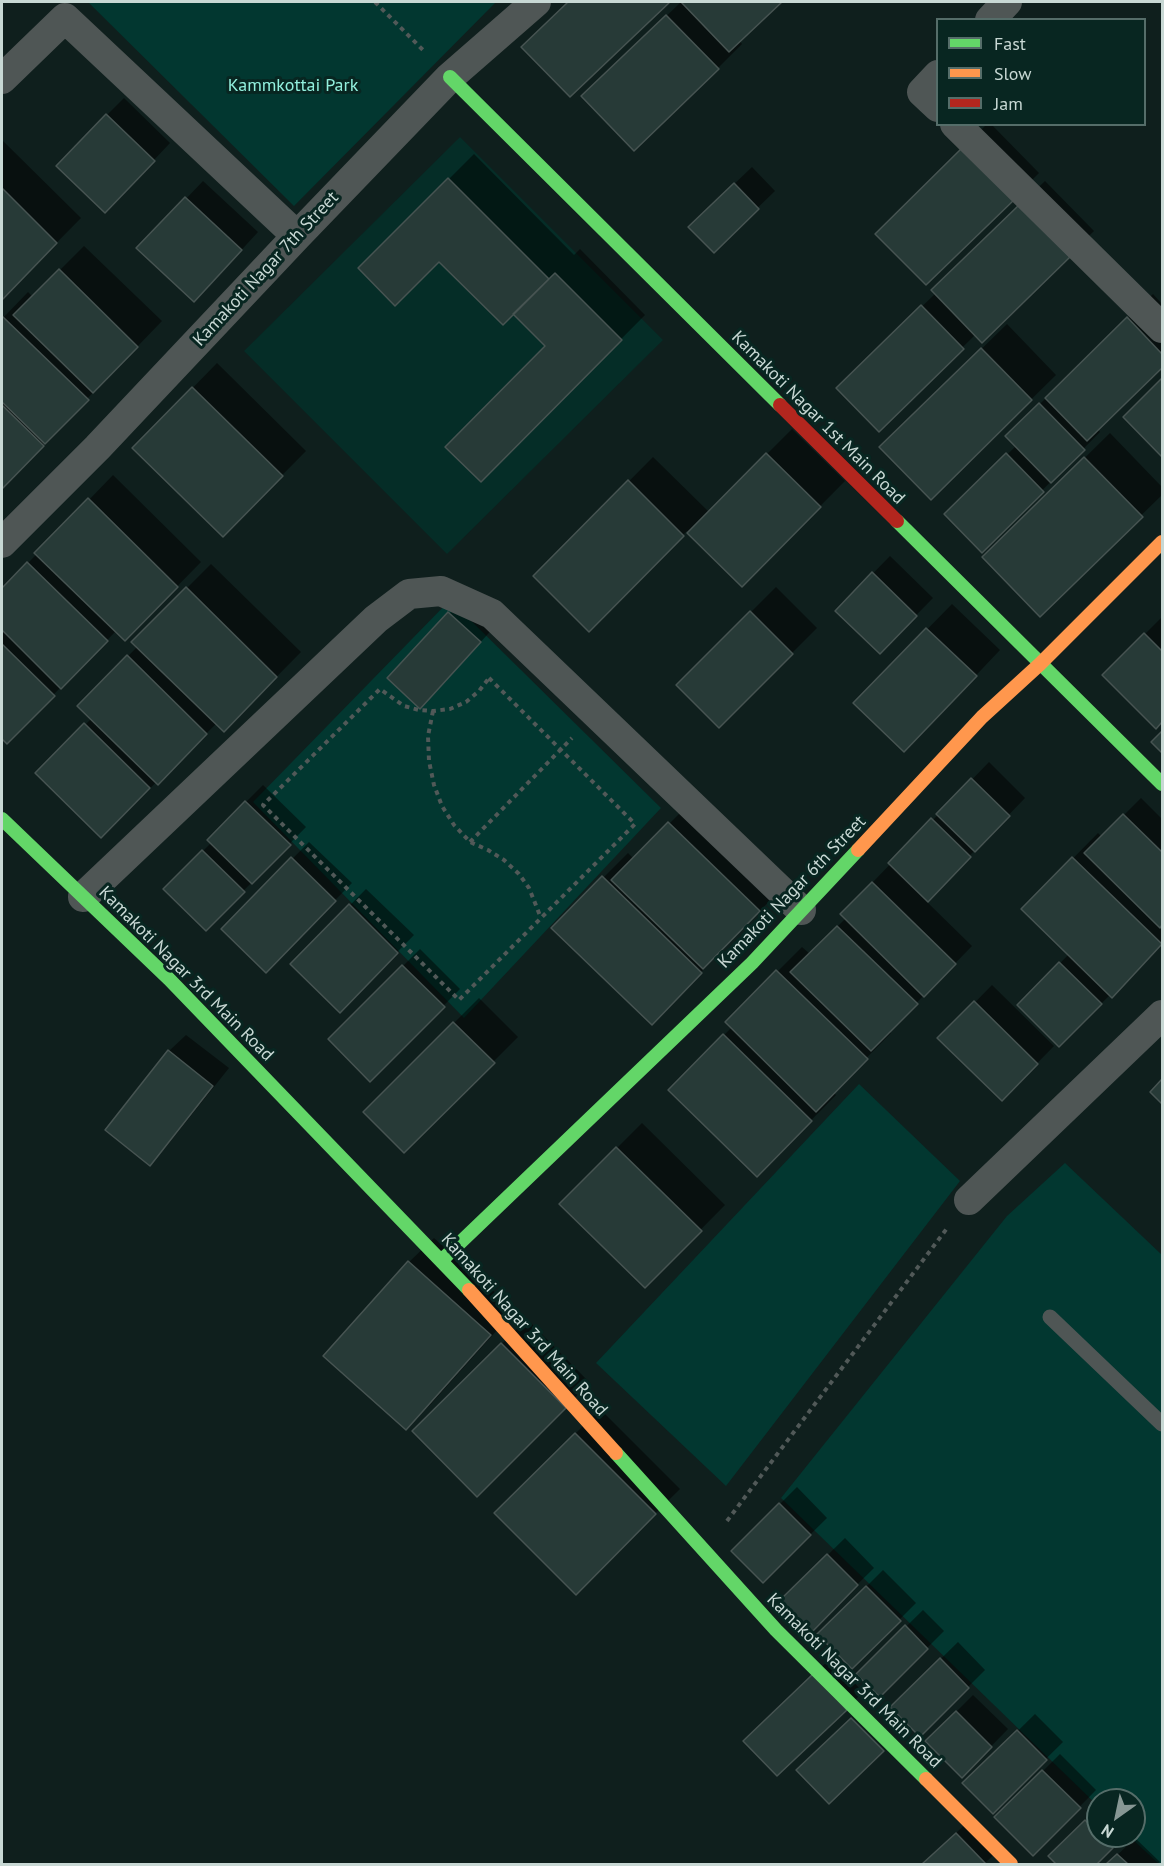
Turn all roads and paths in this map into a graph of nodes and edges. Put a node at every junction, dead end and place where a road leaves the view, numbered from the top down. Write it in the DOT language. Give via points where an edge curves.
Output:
graph roads {
  1 [pos="375,2"];
  2 [pos="536,2"];
  3 [pos="1006,2"];
  4 [pos="56,10"];
  5 [pos="992,18"];
  6 [pos="936,77"];
  7 [pos="450,78"];
  8 [pos="2,79"];
  9 [pos="936,105"];
  10 [pos="957,126"];
  11 [pos="297,236"];
  12 [pos="1162,328"];
  13 [pos="1162,542"];
  14 [pos="2,543"];
  15 [pos="1040,664"];
  16 [pos="433,711"];
  17 [pos="595,713"];
  18 [pos="560,749"];
  19 [pos="1162,784"];
  20 [pos="2,819"];
  21 [pos="470,842"];
  22 [pos="83,897"];
  23 [pos="801,910"];
  24 [pos="541,918"];
  25 [pos="1162,1015"];
  26 [pos="969,1200"];
  27 [pos="442,1260"];
  28 [pos="1050,1317"];
  29 [pos="1162,1424"];
  30 [pos="704,1550"];
  31 [pos="1011,1864"];
  1 -- 7 [label="path"];
  2 -- 7 [label="street, Kamakoti Nagar 7th Street"];
  3 -- 5 [label="street"];
  4 -- 8 [label="street"];
  4 -- 11 [label="street"];
  6 -- 9 [label="street" via="922,92"];
  7 -- 11 [label="street, Kamakoti Nagar 7th Street"];
  7 -- 15 [label="street, Kamakoti Nagar 1st Main Road"];
  10 -- 12 [label="street"];
  11 -- 14 [label="street, Kamakoti Nagar 7th Street"];
  13 -- 15 [label="street, Kamakoti Nagar 6th Street"];
  15 -- 19 [label="street, Kamakoti Nagar 1st Main Road"];
  15 -- 23 [label="street, Kamakoti Nagar 6th Street" via="982,717"];
  16 -- 18 [label="path" via="466,702 489,678"];
  16 -- 21 [label="path" via="428,736 434,785 454,825"];
  16 -- 24 [label="path" via="404,706 380,689 263,805 459,1000"];
  17 -- 18 [label="path"];
  17 -- 22 [label="street" via="492,614 441,591 409,594 376,619"];
  17 -- 23 [label="street"];
  18 -- 21 [label="path"];
  18 -- 24 [label="path" via="635,824"];
  20 -- 22 [label="street, Kamakoti Nagar 3rd Main Road"];
  21 -- 24 [label="path" via="504,860 519,874"];
  22 -- 27 [label="street, Kamakoti Nagar 3rd Main Road" via="169,978"];
  23 -- 27 [label="street, Kamakoti Nagar 6th Street" via="752,963"];
  25 -- 26 [label="street"];
  26 -- 30 [label="path"];
  27 -- 30 [label="street, Kamakoti Nagar 3rd Main Road"];
  28 -- 29 [label="lane"];
  30 -- 31 [label="street, Kamakoti Nagar 3rd Main Road" via="777,1630"];
}
